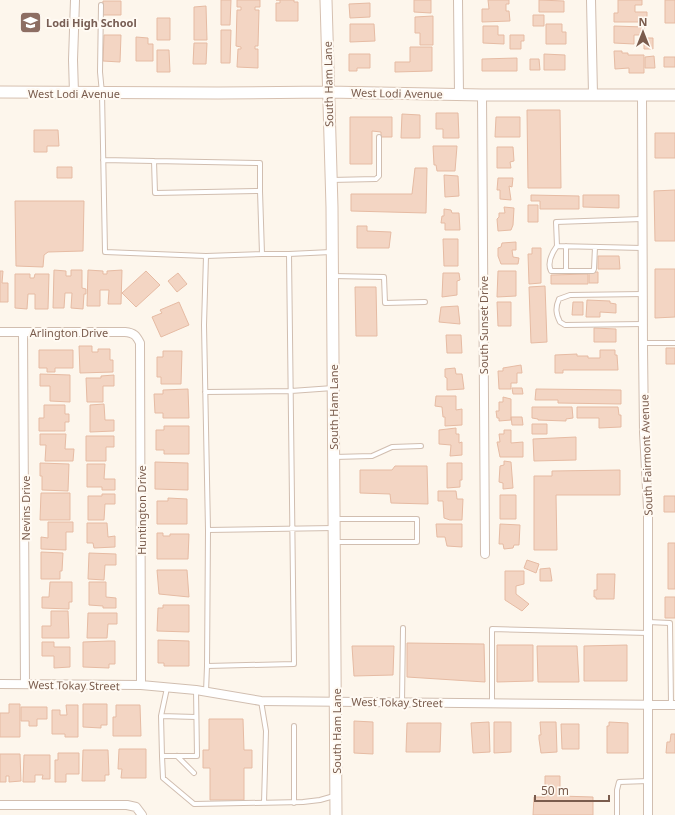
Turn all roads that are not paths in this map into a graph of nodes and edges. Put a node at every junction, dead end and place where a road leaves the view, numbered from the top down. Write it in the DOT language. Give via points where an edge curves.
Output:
graph roads {
  1 [pos="75,0"];
  2 [pos="326,0"];
  3 [pos="458,0"];
  4 [pos="591,0"];
  5 [pos="101,5"];
  6 [pos="0,92"];
  7 [pos="328,92"];
  8 [pos="74,93"];
  9 [pos="102,93"];
  10 [pos="459,94"];
  11 [pos="592,94"];
  12 [pos="482,95"];
  13 [pos="642,95"];
  14 [pos="675,95"];
  15 [pos="379,137"];
  16 [pos="103,160"];
  17 [pos="154,160"];
  18 [pos="331,180"];
  19 [pos="260,191"];
  20 [pos="642,219"];
  21 [pos="557,246"];
  22 [pos="566,246"];
  23 [pos="595,247"];
  24 [pos="642,248"];
  25 [pos="332,252"];
  26 [pos="262,254"];
  27 [pos="289,254"];
  28 [pos="206,256"];
  29 [pos="566,271"];
  30 [pos="332,276"];
  31 [pos="643,294"];
  32 [pos="425,302"];
  33 [pos="643,324"];
  34 [pos="0,332"];
  35 [pos="23,332"];
  36 [pos="137,336"];
  37 [pos="643,343"];
  38 [pos="675,343"];
  39 [pos="333,388"];
  40 [pos="291,391"];
  41 [pos="205,392"];
  42 [pos="421,446"];
  43 [pos="333,457"];
  44 [pos="334,523"];
  45 [pos="292,529"];
  46 [pos="208,530"];
  47 [pos="334,542"];
  48 [pos="485,554"];
  49 [pos="648,622"];
  50 [pos="403,628"];
  51 [pos="648,633"];
  52 [pos="207,666"];
  53 [pos="0,684"];
  54 [pos="25,684"];
  55 [pos="141,685"];
  56 [pos="167,687"];
  57 [pos="196,690"];
  58 [pos="206,692"];
  59 [pos="261,700"];
  60 [pos="335,702"];
  61 [pos="402,702"];
  62 [pos="492,704"];
  63 [pos="648,706"];
  64 [pos="673,706"];
  65 [pos="161,716"];
  66 [pos="196,717"];
  67 [pos="294,726"];
  68 [pos="162,756"];
  69 [pos="177,756"];
  70 [pos="194,773"];
  71 [pos="648,781"];
  72 [pos="336,795"];
  73 [pos="264,803"];
  74 [pos="294,803"];
  75 [pos="0,805"];
  76 [pos="143,815"];
  77 [pos="336,815"];
  78 [pos="617,815"];
  79 [pos="648,815"];
  1 -- 8 [label="street"];
  2 -- 7 [label="main road, South Ham Lane"];
  3 -- 10 [label="street"];
  4 -- 11 [label="street"];
  5 -- 9 [label="lane"];
  6 -- 8 [label="main road, West Lodi Avenue"];
  7 -- 9 [label="main road, West Lodi Avenue"];
  7 -- 10 [label="main road, West Lodi Avenue"];
  7 -- 18 [label="main road, South Ham Lane"];
  8 -- 9 [label="main road, West Lodi Avenue"];
  9 -- 16 [label="lane"];
  10 -- 12 [label="main road, West Lodi Avenue"];
  11 -- 12 [label="main road, West Lodi Avenue"];
  11 -- 13 [label="main road, West Lodi Avenue"];
  12 -- 48 [label="street, South Sunset Drive"];
  13 -- 14 [label="main road, West Lodi Avenue"];
  13 -- 20 [label="street, South Fairmont Avenue"];
  15 -- 18 [label="lane" via="379,176 376,179"];
  16 -- 17 [label="lane"];
  16 -- 28 [label="lane" via="105,252"];
  17 -- 19 [label="lane" via="260,163"];
  17 -- 19 [label="lane" via="155,193"];
  18 -- 25 [label="main road, South Ham Lane"];
  19 -- 26 [label="lane"];
  20 -- 21 [label="lane" via="556,222"];
  20 -- 24 [label="street, South Fairmont Avenue"];
  21 -- 22 [label="lane"];
  21 -- 29 [label="lane" via="552,253 551,271"];
  22 -- 23 [label="lane"];
  22 -- 29 [label="lane"];
  23 -- 24 [label="lane"];
  23 -- 29 [label="lane" via="593,271"];
  24 -- 31 [label="street, South Fairmont Avenue"];
  25 -- 27 [label="lane"];
  25 -- 30 [label="main road, South Ham Lane"];
  26 -- 27 [label="lane"];
  26 -- 28 [label="lane"];
  27 -- 40 [label="lane"];
  28 -- 41 [label="lane"];
  30 -- 32 [label="lane" via="384,277 385,303"];
  30 -- 39 [label="main road, South Ham Lane"];
  31 -- 33 [label="street, South Fairmont Avenue"];
  31 -- 33 [label="lane" via="570,295 559,299 556,315 565,325"];
  33 -- 37 [label="street, South Fairmont Avenue"];
  34 -- 35 [label="street, Arlington Drive"];
  35 -- 36 [label="street, Arlington Drive" via="125,332"];
  35 -- 54 [label="street, Nevins Drive"];
  36 -- 55 [label="street, Huntington Drive" via="140,343"];
  37 -- 38 [label="lane"];
  37 -- 49 [label="street, South Fairmont Avenue" via="648,508"];
  39 -- 40 [label="lane"];
  39 -- 43 [label="main road, South Ham Lane"];
  40 -- 41 [label="lane"];
  40 -- 45 [label="lane"];
  41 -- 46 [label="lane"];
  42 -- 43 [label="lane" via="392,447 372,456"];
  43 -- 44 [label="main road, South Ham Lane"];
  44 -- 45 [label="lane"];
  44 -- 47 [label="main road, South Ham Lane"];
  44 -- 47 [label="lane" via="417,519 417,542"];
  45 -- 46 [label="lane"];
  45 -- 52 [label="lane" via="294,664"];
  46 -- 52 [label="lane"];
  47 -- 60 [label="main road, South Ham Lane"];
  49 -- 51 [label="street, South Fairmont Avenue"];
  49 -- 64 [label="lane" via="670,623"];
  50 -- 61 [label="lane"];
  51 -- 62 [label="lane" via="492,629"];
  51 -- 63 [label="street, South Fairmont Avenue"];
  52 -- 58 [label="lane"];
  53 -- 54 [label="street, West Tokay Street"];
  54 -- 55 [label="street, West Tokay Street"];
  55 -- 56 [label="street, West Tokay Street"];
  56 -- 57 [label="street, West Tokay Street"];
  56 -- 65 [label="lane"];
  57 -- 58 [label="street, West Tokay Street"];
  57 -- 66 [label="lane"];
  58 -- 59 [label="street, West Tokay Street"];
  59 -- 60 [label="street, West Tokay Street"];
  59 -- 73 [label="lane" via="266,731"];
  60 -- 61 [label="street, West Tokay Street"];
  60 -- 72 [label="main road, South Ham Lane"];
  61 -- 62 [label="street, West Tokay Street"];
  62 -- 63 [label="street, West Tokay Street"];
  63 -- 64 [label="street, West Tokay Street"];
  63 -- 71 [label="street, South Fairmont Avenue"];
  65 -- 66 [label="lane"];
  65 -- 68 [label="lane"];
  66 -- 69 [label="lane" via="197,756"];
  67 -- 74 [label="lane"];
  68 -- 69 [label="lane"];
  68 -- 73 [label="lane" via="163,778 194,804"];
  69 -- 70 [label="lane"];
  71 -- 78 [label="lane" via="619,782"];
  71 -- 79 [label="street, South Fairmont Avenue"];
  72 -- 74 [label="lane"];
  72 -- 77 [label="main road, South Ham Lane"];
  73 -- 74 [label="lane"];
  75 -- 76 [label="street" via="127,805 136,807"];
}
